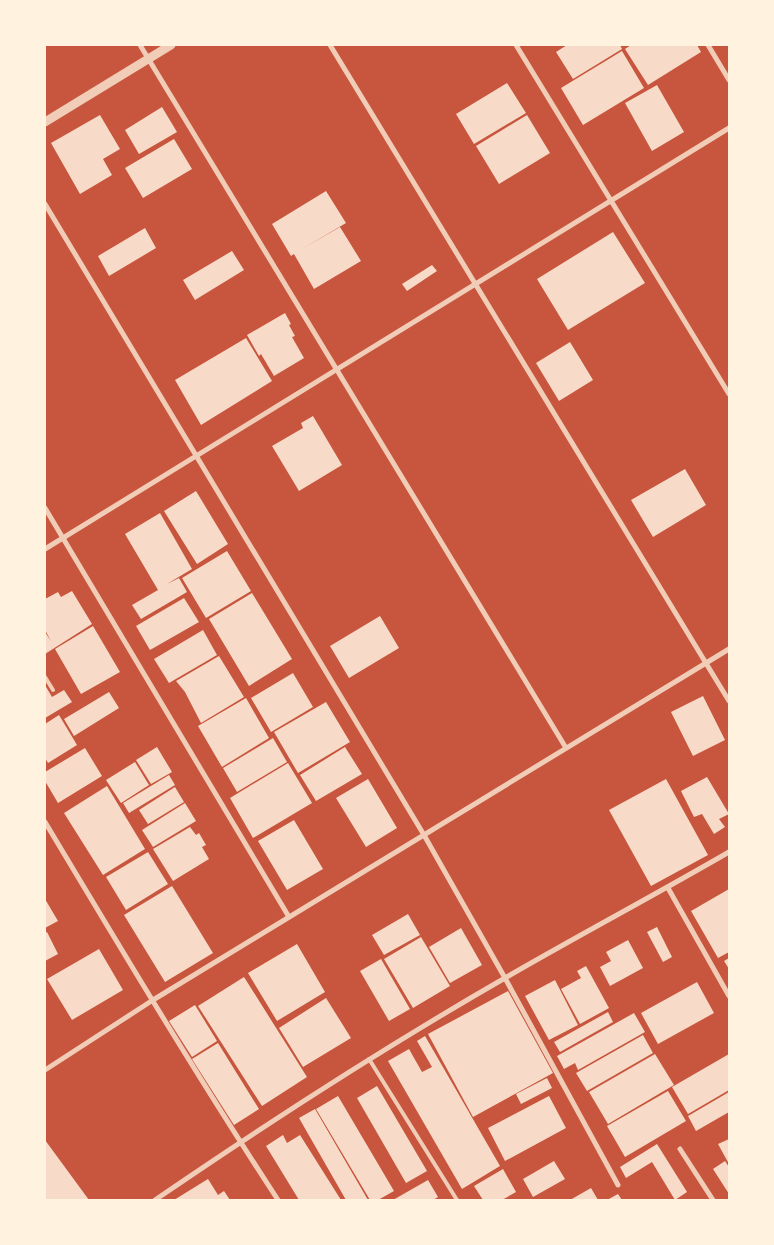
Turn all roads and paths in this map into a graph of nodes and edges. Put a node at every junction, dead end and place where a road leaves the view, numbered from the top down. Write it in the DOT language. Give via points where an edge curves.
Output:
graph roads {
  1 [pos="140,45"];
  2 [pos="171,45"];
  3 [pos="330,45"];
  4 [pos="516,45"];
  5 [pos="708,45"];
  6 [pos="148,59"];
  7 [pos="729,80"];
  8 [pos="45,122"];
  9 [pos="729,128"];
  10 [pos="611,201"];
  11 [pos="45,204"];
  12 [pos="475,285"];
  13 [pos="336,370"];
  14 [pos="729,394"];
  15 [pos="198,455"];
  16 [pos="45,508"];
  17 [pos="64,538"];
  18 [pos="45,550"];
  19 [pos="729,649"];
  20 [pos="706,663"];
  21 [pos="45,677"];
  22 [pos="53,690"];
  23 [pos="729,701"];
  24 [pos="566,748"];
  25 [pos="45,822"];
  26 [pos="424,835"];
  27 [pos="729,852"];
  28 [pos="668,888"];
  29 [pos="289,918"];
  30 [pos="505,978"];
  31 [pos="729,996"];
  32 [pos="153,1000"];
  33 [pos="369,1059"];
  34 [pos="45,1070"];
  35 [pos="240,1142"];
  36 [pos="680,1149"];
  37 [pos="618,1185"];
  38 [pos="155,1200"];
  39 [pos="278,1200"];
  40 [pos="457,1200"];
  41 [pos="713,1200"];
  1 -- 6 [label="street"];
  2 -- 6 [label="street"];
  3 -- 12 [label="street"];
  4 -- 10 [label="street"];
  5 -- 7 [label="street"];
  6 -- 8 [label="street"];
  6 -- 13 [label="street"];
  9 -- 10 [label="street"];
  10 -- 12 [label="street"];
  10 -- 14 [label="street"];
  11 -- 15 [label="street"];
  12 -- 13 [label="street"];
  12 -- 20 [label="street"];
  13 -- 15 [label="street"];
  13 -- 24 [label="street"];
  15 -- 17 [label="street"];
  15 -- 26 [label="street"];
  16 -- 17 [label="street"];
  17 -- 18 [label="street"];
  17 -- 29 [label="street"];
  19 -- 20 [label="street"];
  20 -- 23 [label="street"];
  20 -- 24 [label="street"];
  21 -- 22 [label="lane"];
  24 -- 26 [label="street"];
  25 -- 32 [label="street"];
  26 -- 29 [label="street"];
  26 -- 30 [label="street"];
  27 -- 28 [label="street"];
  28 -- 30 [label="street"];
  28 -- 31 [label="street"];
  29 -- 32 [label="street"];
  30 -- 33 [label="street"];
  30 -- 37 [label="street"];
  32 -- 34 [label="street"];
  32 -- 35 [label="street"];
  33 -- 35 [label="street"];
  33 -- 40 [label="lane"];
  35 -- 38 [label="street"];
  35 -- 39 [label="street"];
  36 -- 41 [label="street"];
}
